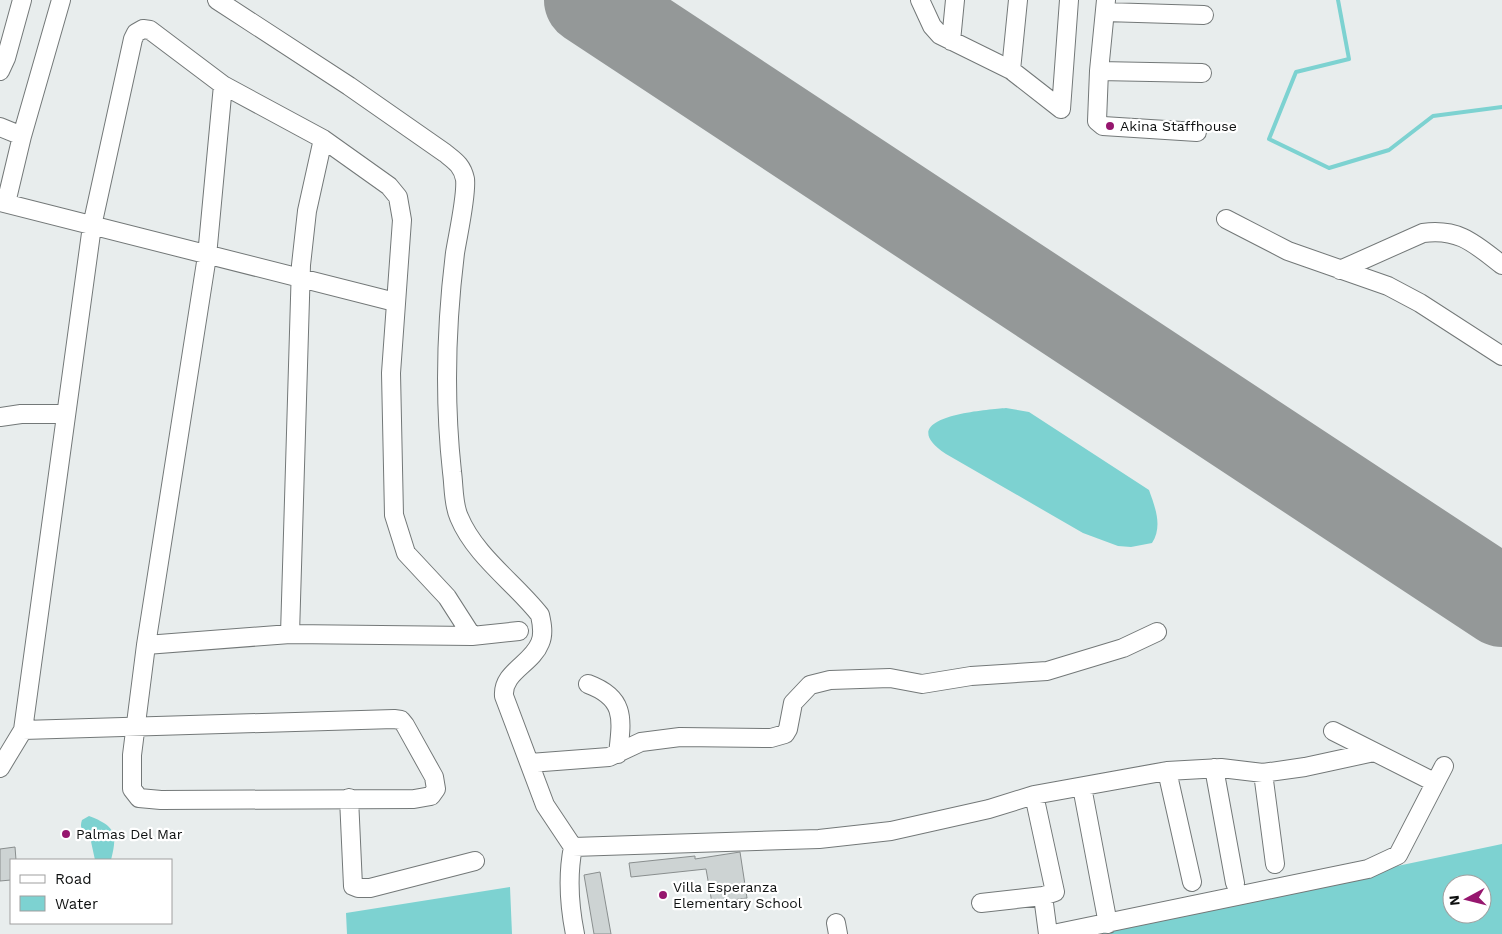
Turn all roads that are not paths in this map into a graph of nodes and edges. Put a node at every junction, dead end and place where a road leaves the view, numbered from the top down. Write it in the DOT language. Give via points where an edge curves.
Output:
graph roads {
  1 [pos="22,0"];
  2 [pos="61,0"];
  3 [pos="217,0"];
  4 [pos="920,0"];
  5 [pos="955,0"];
  6 [pos="1018,0"];
  7 [pos="1069,0"];
  8 [pos="1105,6"];
  9 [pos="1204,16"];
  10 [pos="952,41"];
  11 [pos="1011,70"];
  12 [pos="0,71"];
  13 [pos="1099,71"];
  14 [pos="1202,73"];
  15 [pos="224,85"];
  16 [pos="0,127"];
  17 [pos="1196,132"];
  18 [pos="22,136"];
  19 [pos="323,139"];
  20 [pos="3,203"];
  21 [pos="1226,219"];
  22 [pos="92,226"];
  23 [pos="206,256"];
  24 [pos="1502,265"];
  25 [pos="1340,270"];
  26 [pos="301,280"];
  27 [pos="396,302"];
  28 [pos="1502,356"];
  29 [pos="65,414"];
  30 [pos="0,418"];
  31 [pos="519,631"];
  32 [pos="1156,632"];
  33 [pos="290,634"];
  34 [pos="472,636"];
  35 [pos="146,645"];
  36 [pos="588,684"];
  37 [pos="137,725"];
  38 [pos="23,730"];
  39 [pos="1333,731"];
  40 [pos="1374,752"];
  41 [pos="618,754"];
  42 [pos="530,763"];
  43 [pos="1444,766"];
  44 [pos="0,768"];
  45 [pos="1214,768"];
  46 [pos="1167,771"];
  47 [pos="1263,772"];
  48 [pos="1434,782"];
  49 [pos="1082,786"];
  50 [pos="1034,795"];
  51 [pos="349,798"];
  52 [pos="573,847"];
  53 [pos="475,861"];
  54 [pos="1275,864"];
  55 [pos="1192,882"];
  56 [pos="1235,883"];
  57 [pos="1043,896"];
  58 [pos="981,903"];
  59 [pos="1108,924"];
  60 [pos="575,934"];
  61 [pos="1048,934"];
  62 [pos="1053,934"];
  1 -- 12 [label="street"];
  2 -- 18 [label="street"];
  3 -- 42 [label="street" via="460,164 466,192 456,245 446,368 451,459 458,516 477,547 540,615 540,643 505,682 504,690 507,707"];
  4 -- 10 [label="street" via="936,32"];
  5 -- 10 [label="street"];
  6 -- 11 [label="street"];
  7 -- 11 [label="street" via="1061,109"];
  8 -- 9 [label="street"];
  8 -- 13 [label="street"];
  10 -- 11 [label="street"];
  13 -- 14 [label="street"];
  13 -- 17 [label="street" via="1097,121 1100,125"];
  15 -- 19 [label="street"];
  15 -- 22 [label="street" via="150,30 136,33"];
  15 -- 23 [label="street"];
  16 -- 18 [label="street"];
  18 -- 20 [label="street"];
  19 -- 26 [label="street" via="307,211"];
  19 -- 27 [label="street" via="389,186 398,197 402,220"];
  20 -- 22 [label="street"];
  21 -- 25 [label="street" via="1288,251"];
  22 -- 23 [label="street"];
  22 -- 29 [label="street"];
  23 -- 26 [label="street"];
  23 -- 35 [label="street"];
  24 -- 25 [label="street" via="1472,242 1449,232 1436,232 1423,234"];
  25 -- 28 [label="street" via="1388,286"];
  26 -- 27 [label="street"];
  26 -- 33 [label="street"];
  27 -- 34 [label="street" via="392,374 394,515 406,553 447,596"];
  29 -- 30 [label="street" via="20,414"];
  29 -- 38 [label="street"];
  31 -- 34 [label="street"];
  32 -- 41 [label="street" via="1123,648 1047,670 987,674 922,684 890,678 830,680 810,685 796,697 788,729 779,736 680,737 641,742"];
  33 -- 34 [label="street"];
  33 -- 35 [label="street"];
  35 -- 37 [label="street"];
  36 -- 41 [label="street" via="606,693 619,708"];
  37 -- 38 [label="street"];
  37 -- 51 [label="street" via="132,755 132,789 139,798"];
  37 -- 51 [label="street" via="401,720 434,777 437,786 433,794 426,798"];
  38 -- 44 [label="street"];
  39 -- 40 [label="street"];
  40 -- 47 [label="street" via="1305,767"];
  40 -- 48 [label="street"];
  41 -- 42 [label="street"];
  42 -- 52 [label="street" via="545,805"];
  43 -- 48 [label="street"];
  45 -- 46 [label="street"];
  45 -- 47 [label="street"];
  45 -- 56 [label="street"];
  46 -- 49 [label="street"];
  46 -- 55 [label="street"];
  47 -- 54 [label="street"];
  48 -- 59 [label="street" via="1404,847 1392,860 1368,869"];
  49 -- 50 [label="street"];
  49 -- 59 [label="street"];
  50 -- 52 [label="street" via="988,809 891,830 819,839"];
  50 -- 57 [label="street" via="1055,892"];
  51 -- 53 [label="street" via="353,886 370,888"];
  52 -- 60 [label="street" via="568,870"];
  57 -- 58 [label="street"];
  57 -- 61 [label="street"];
  59 -- 62 [label="street"];
}
